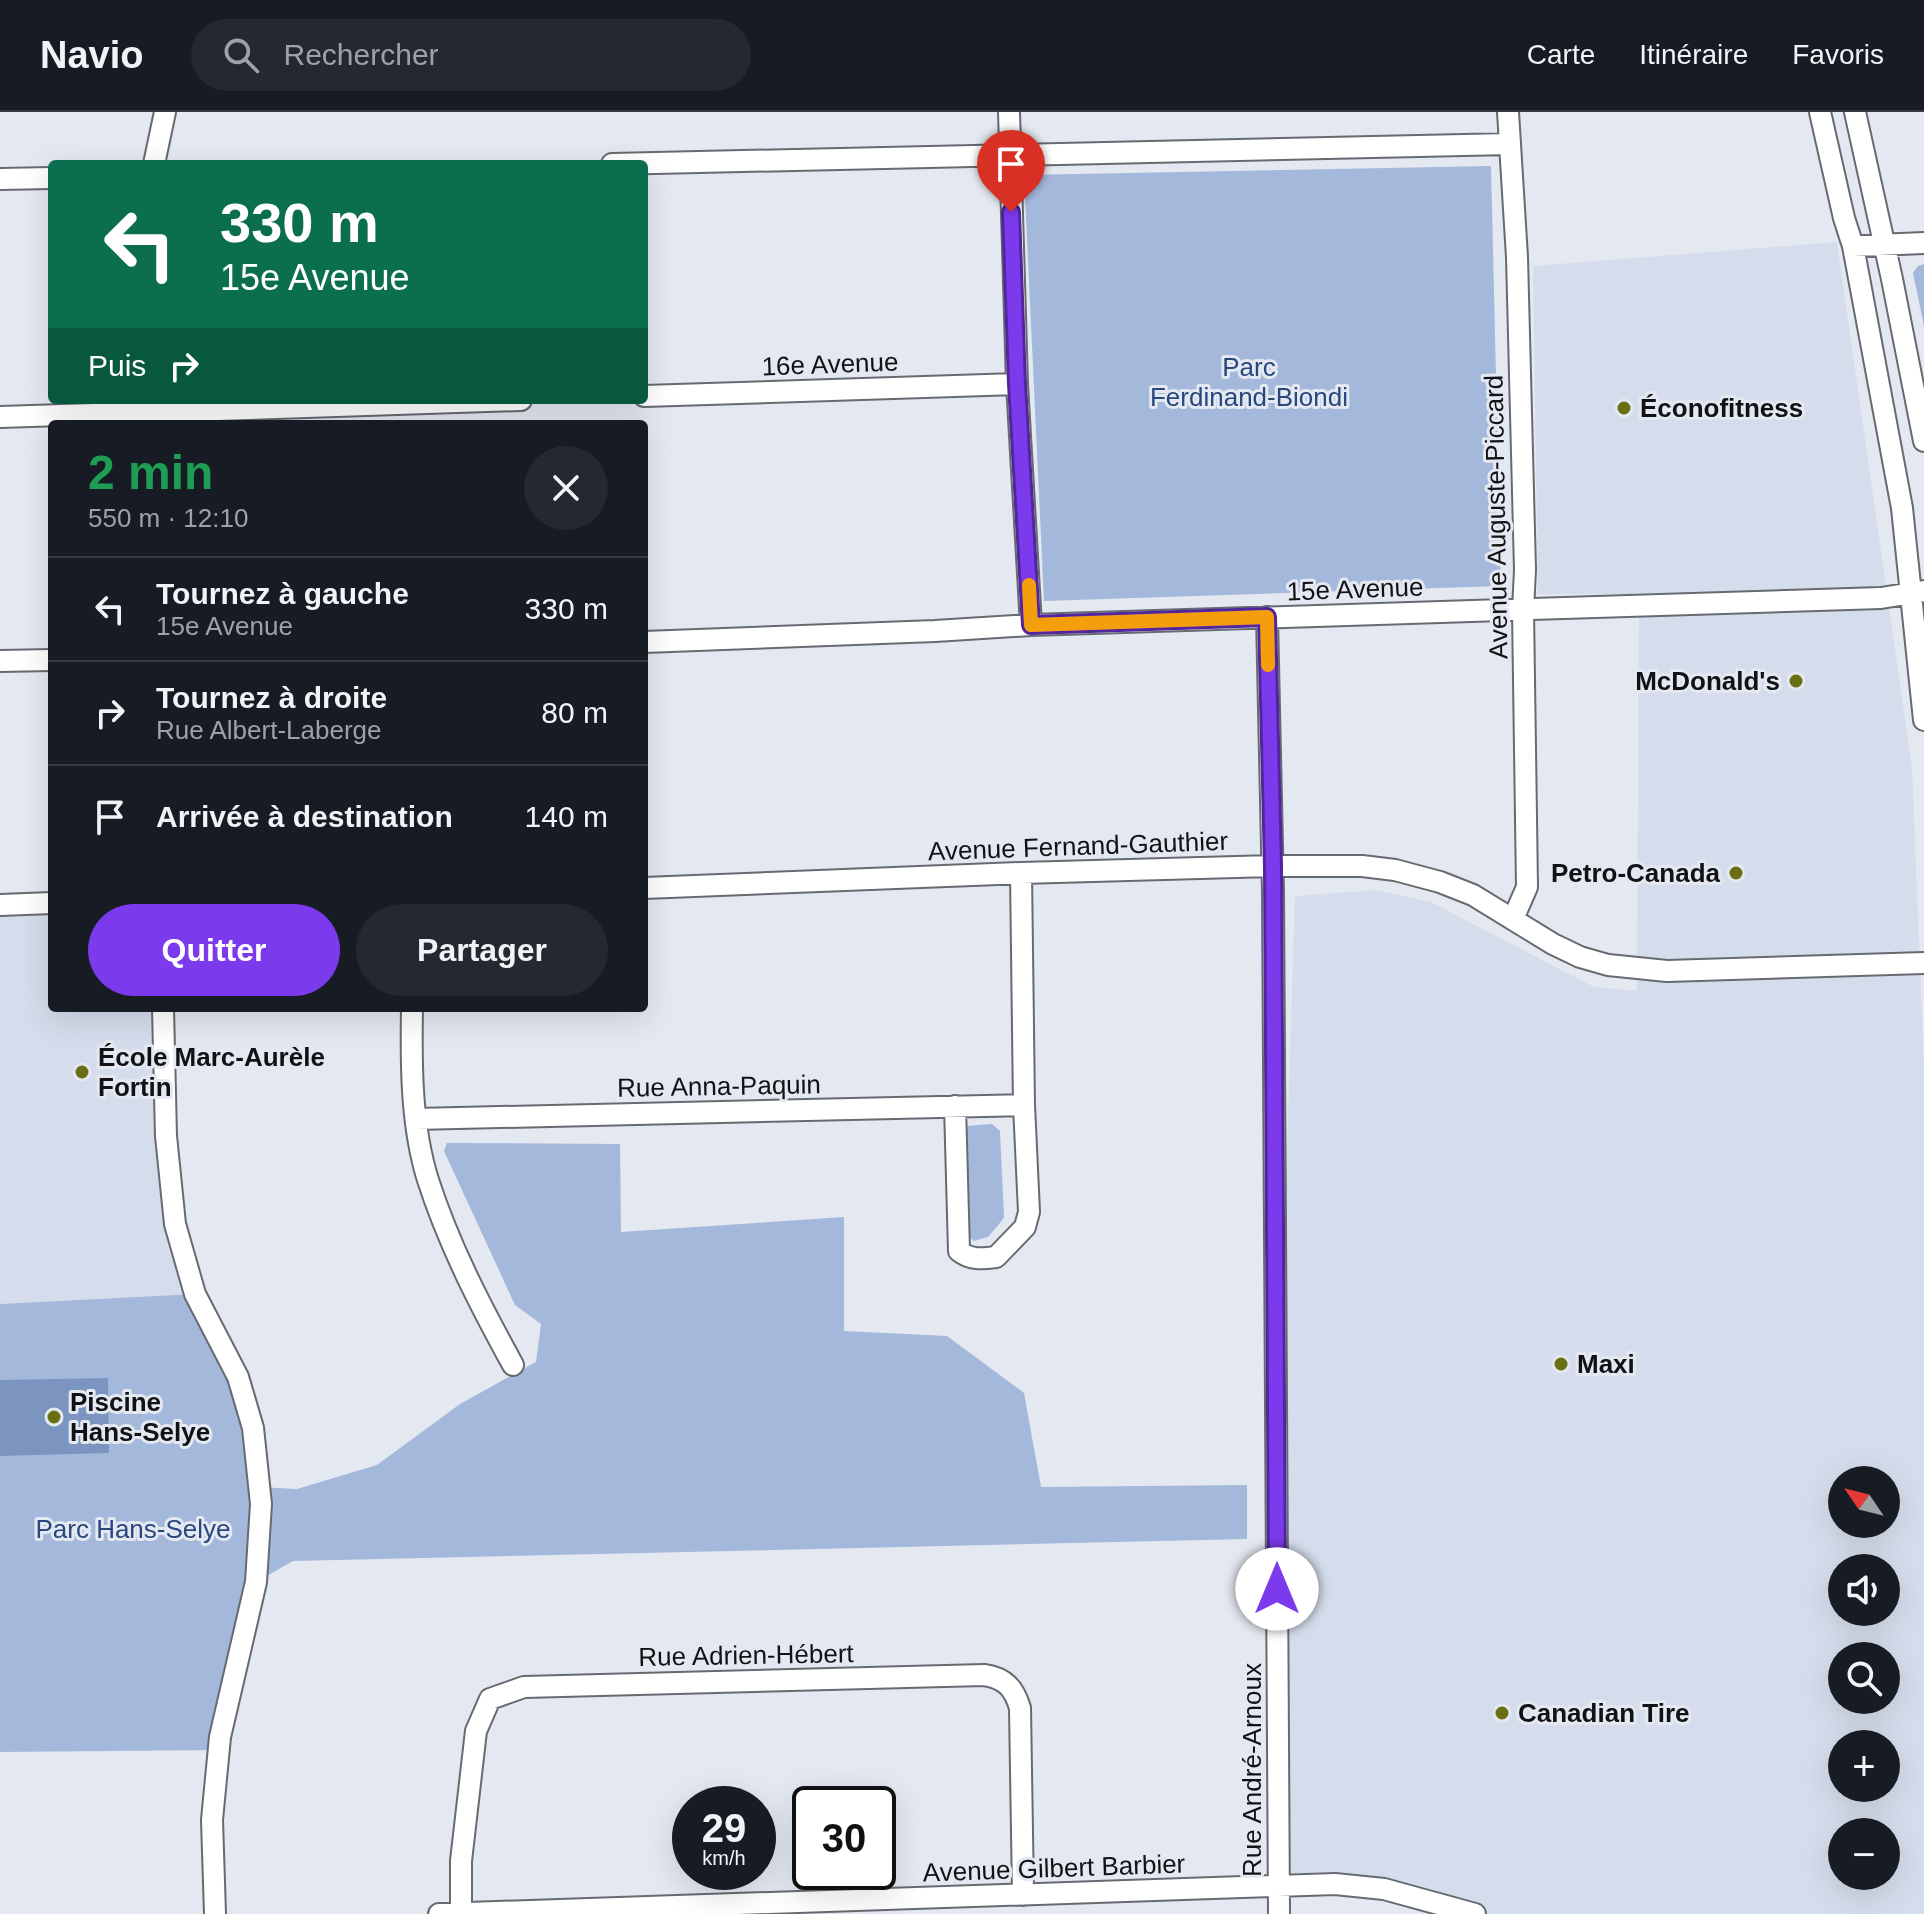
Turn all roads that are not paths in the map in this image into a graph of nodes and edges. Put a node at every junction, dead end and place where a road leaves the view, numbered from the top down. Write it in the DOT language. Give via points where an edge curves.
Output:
graph roads {
  1 [pos="165,112"];
  2 [pos="1009,112"];
  3 [pos="1508,112"];
  4 [pos="1820,112"];
  5 [pos="1855,112"];
  6 [pos="1510,144"];
  7 [pos="1009,154"];
  8 [pos="155,160"];
  9 [pos="648,163"];
  10 [pos="48,178"];
  11 [pos="0,179"];
  12 [pos="1924,243"];
  13 [pos="1884,245"];
  14 [pos="1853,246"];
  15 [pos="1017,384"];
  16 [pos="648,396"];
  17 [pos="396,404"];
  18 [pos="145,412"];
  19 [pos="0,417"];
  20 [pos="1924,441"];
  21 [pos="1918,592"];
  22 [pos="1523,610"];
  23 [pos="1267,617"];
  24 [pos="1031,625"];
  25 [pos="648,642"];
  26 [pos="48,660"];
  27 [pos="0,661"];
  28 [pos="1924,720"];
  29 [pos="1273,866"];
  30 [pos="1021,873"];
  31 [pos="648,888"];
  32 [pos="48,903"];
  33 [pos="0,905"];
  34 [pos="1513,919"];
  35 [pos="1924,963"];
  36 [pos="163,1012"];
  37 [pos="412,1012"];
  38 [pos="1024,1105"];
  39 [pos="955,1106"];
  40 [pos="416,1119"];
  41 [pos="513,1365"];
  42 [pos="1279,1886"];
  43 [pos="1023,1895"];
  44 [pos="461,1913"];
  45 [pos="215,1914"];
  46 [pos="439,1914"];
  47 [pos="1279,1914"];
  48 [pos="1475,1914"];
  1 -- 8 [label="street"];
  2 -- 7 [label="street"];
  3 -- 6 [label="street, Avenue Auguste-Piccard"];
  4 -- 14 [label="street"];
  5 -- 13 [label="street"];
  6 -- 7 [label="street"];
  6 -- 22 [label="street, Avenue Auguste-Piccard"];
  7 -- 9 [label="street"];
  7 -- 15 [label="street"];
  10 -- 11 [label="street"];
  12 -- 13 [label="street"];
  13 -- 14 [label="street"];
  13 -- 20 [label="street"];
  14 -- 21 [label="street"];
  15 -- 16 [label="street, 16e Avenue"];
  15 -- 24 [label="street"];
  17 -- 18 [label="street"];
  18 -- 19 [label="street"];
  21 -- 22 [label="street, 15e Avenue" via="1881,598"];
  21 -- 28 [label="street"];
  22 -- 23 [label="street, 15e Avenue"];
  22 -- 34 [label="street, Avenue Auguste-Piccard" via="1527,887"];
  23 -- 24 [label="street, 15e Avenue"];
  23 -- 29 [label="street, Rue André-Arnoux"];
  24 -- 25 [label="street, 15e Avenue"];
  26 -- 27 [label="street"];
  29 -- 30 [label="street, Avenue Fernand-Gauthier"];
  29 -- 34 [label="street, Avenue Fernand-Gauthier" via="1362,866 1418,875 1473,895"];
  29 -- 42 [label="street, Rue André-Arnoux"];
  30 -- 31 [label="street, Avenue Fernand-Gauthier"];
  30 -- 38 [label="street"];
  32 -- 33 [label="street"];
  34 -- 35 [label="street, Avenue Fernand-Gauthier" via="1580,957 1634,969"];
  36 -- 45 [label="street" via="166,1136 175,1224 195,1294 238,1377 253,1428 261,1504 256,1582 220,1737 212,1820"];
  37 -- 40 [label="street"];
  38 -- 39 [label="street, Rue Anna-Paquin"];
  38 -- 39 [label="street" via="1027,1219 1020,1234 996,1257 985,1259 959,1251"];
  39 -- 40 [label="street, Rue Anna-Paquin"];
  40 -- 41 [label="street" via="428,1178 467,1281"];
  42 -- 43 [label="street, Avenue Gilbert Barbier"];
  42 -- 47 [label="street, Rue André-Arnoux"];
  42 -- 48 [label="street, Avenue Gilbert Barbier" via="1384,1889"];
  43 -- 44 [label="street, Avenue Gilbert Barbier"];
  43 -- 44 [label="street, Rue Adrien-Hébert" via="1020,1708 1008,1684 997,1677 524,1687 490,1699 476,1731 462,1849"];
  44 -- 46 [label="street, Avenue Gilbert Barbier"];
}
